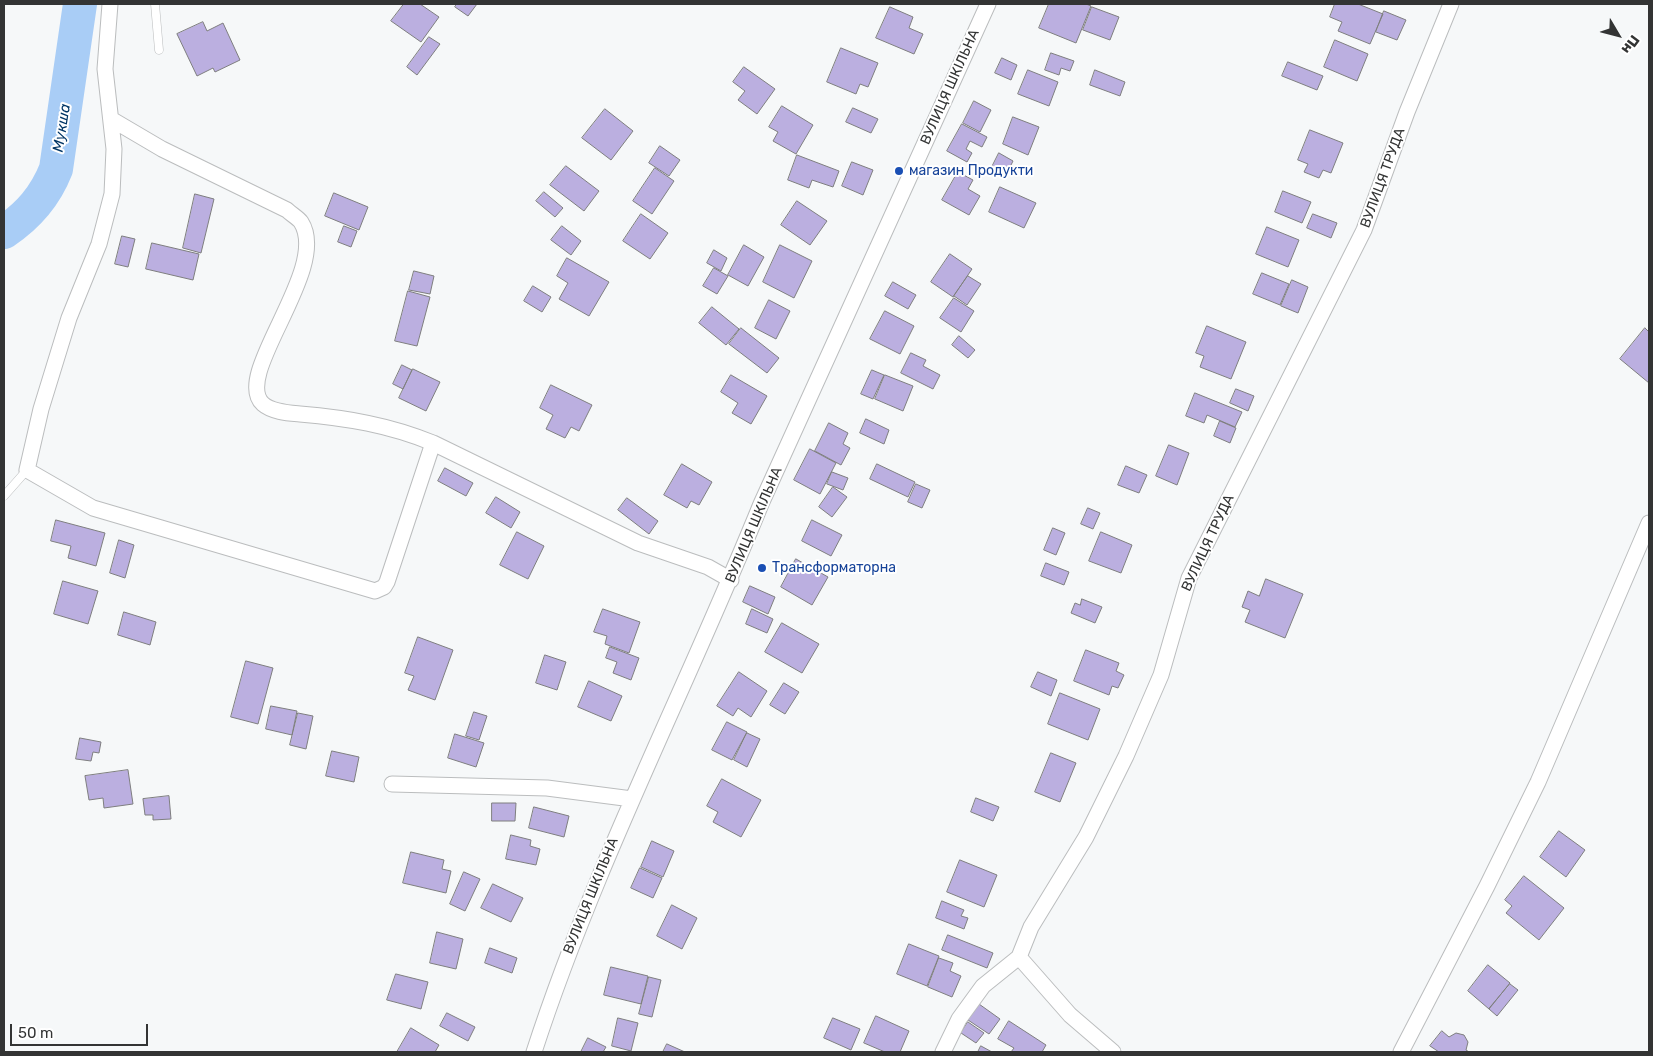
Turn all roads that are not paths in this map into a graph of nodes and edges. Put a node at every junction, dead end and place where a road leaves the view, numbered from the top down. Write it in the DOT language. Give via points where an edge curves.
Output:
graph roads {
  1 [pos="110,4"];
  2 [pos="155,4"];
  3 [pos="988,4"];
  4 [pos="1451,4"];
  5 [pos="159,50"];
  6 [pos="111,119"];
  7 [pos="433,442"];
  8 [pos="27,470"];
  9 [pos="4,496"];
  10 [pos="1649,523"];
  11 [pos="730,580"];
  12 [pos="392,784"];
  13 [pos="632,799"];
  14 [pos="1019,957"];
  15 [pos="534,1052"];
  16 [pos="943,1052"];
  17 [pos="1113,1052"];
  18 [pos="1401,1052"];
  1 -- 6 [label="street" via="105,68"];
  2 -- 5 [label="lane"];
  3 -- 11 [label="street, ВУЛИЦЯ ШКІЛЬНА"];
  4 -- 14 [label="street, ВУЛИЦЯ ТРУДА" via="1364,230 1189,578 1162,675 1126,756 1086,837 1031,927"];
  6 -- 7 [label="street" via="162,149 287,210 301,222 307,237 306,256 292,298 262,362 257,396 264,405 294,413 370,422"];
  6 -- 8 [label="street" via="114,148 112,194 99,244 69,318 41,408"];
  7 -- 8 [label="street" via="387,582 375,592 93,508"];
  7 -- 11 [label="street" via="638,543 708,567"];
  8 -- 9 [label="lane"];
  10 -- 18 [label="street" via="1538,782"];
  11 -- 13 [label="street, ВУЛИЦЯ ШКІЛЬНА"];
  12 -- 13 [label="street" via="547,788"];
  13 -- 15 [label="street, ВУЛИЦЯ ШКІЛЬНА" via="592,891"];
  14 -- 16 [label="street" via="983,986 959,1019"];
  14 -- 17 [label="street" via="1070,1015"];
}
